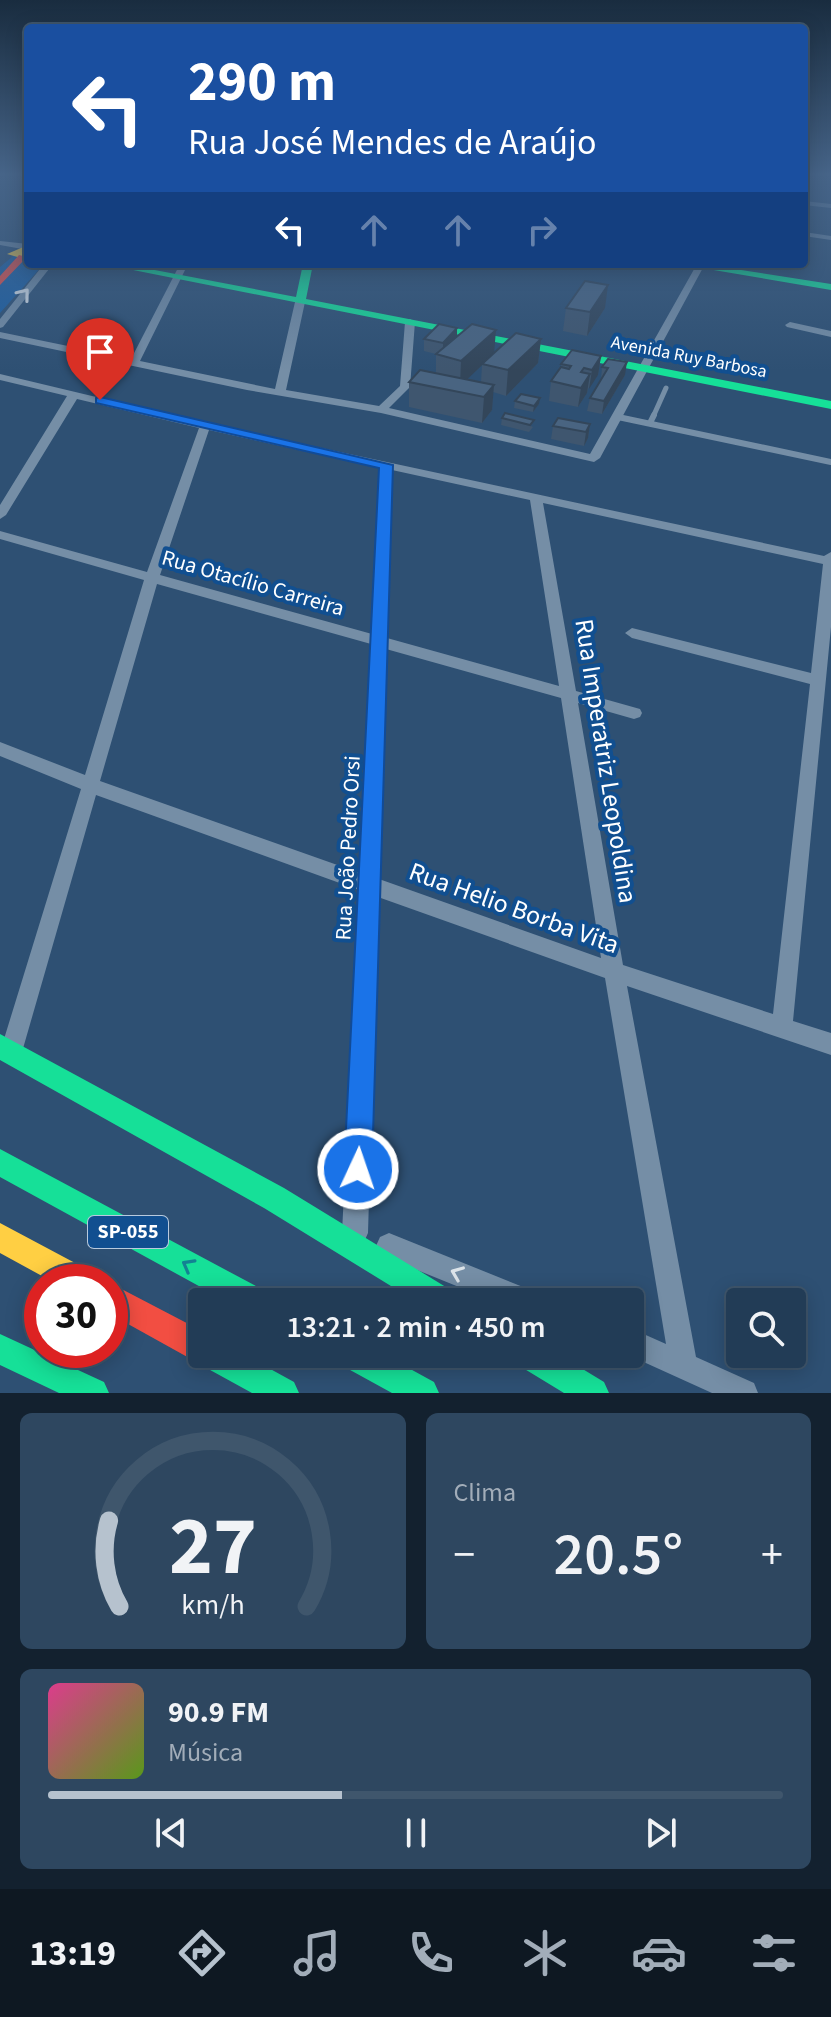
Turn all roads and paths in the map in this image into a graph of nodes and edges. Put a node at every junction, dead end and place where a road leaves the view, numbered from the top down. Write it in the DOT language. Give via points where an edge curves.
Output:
graph roads {
  1 [pos="46,268"];
  2 [pos="157,268"];
  3 [pos="307,268"];
  4 [pos="693,268"];
  5 [pos="713,268"];
  6 [pos="782,268"];
  7 [pos="181,270"];
  8 [pos="831,276"];
  9 [pos="831,287"];
  10 [pos="301,296"];
  11 [pos="410,322"];
  12 [pos="0,325"];
  13 [pos="790,325"];
  14 [pos="831,334"];
  15 [pos="0,335"];
  16 [pos="135,361"];
  17 [pos="648,363"];
  18 [pos="0,377"];
  19 [pos="666,388"];
  20 [pos="280,391"];
  21 [pos="831,391"];
  22 [pos="74,394"];
  23 [pos="831,405"];
  24 [pos="381,410"];
  25 [pos="618,417"];
  26 [pos="650,423"];
  27 [pos="205,426"];
  28 [pos="831,462"];
  29 [pos="386,465"];
  30 [pos="536,498"];
  31 [pos="0,515"];
  32 [pos="0,535"];
  33 [pos="829,558"];
  34 [pos="152,578"];
  35 [pos="632,633"];
  36 [pos="381,642"];
  37 [pos="817,680"];
  38 [pos="570,695"];
  39 [pos="634,713"];
  40 [pos="0,749"];
  41 [pos="90,785"];
  42 [pos="371,883"];
  43 [pos="614,972"];
  44 [pos="782,1027"];
  45 [pos="831,1044"];
  46 [pos="6,1049"];
  47 [pos="0,1162"];
  48 [pos="274,1198"];
  49 [pos="355,1233"];
  50 [pos="0,1237"];
  51 [pos="49,1264"];
  52 [pos="231,1288"];
  53 [pos="421,1288"];
  54 [pos="494,1288"];
  55 [pos="128,1308"];
  56 [pos="188,1340"];
  57 [pos="644,1348"];
  58 [pos="0,1349"];
  59 [pos="683,1363"];
  60 [pos="237,1368"];
  61 [pos="377,1368"];
  62 [pos="552,1368"];
  63 [pos="93,1393"];
  64 [pos="283,1393"];
  65 [pos="423,1393"];
  66 [pos="593,1393"];
  67 [pos="744,1393"];
  12 -- 1 [label="street, one-way"];
  2 -- 7 [label="main road, Avenida Ruy Barbosa"];
  3 -- 10 [label="main road"];
  4 -- 17 [label="street"];
  5 -- 9 [label="main road"];
  6 -- 8 [label="main road"];
  7 -- 10 [label="main road, Avenida Ruy Barbosa" via="258,291"];
  7 -- 16 [label="street"];
  10 -- 11 [label="main road, Avenida Ruy Barbosa"];
  10 -- 17 [label="main road, Avenida Ruy Barbosa"];
  10 -- 20 [label="street"];
  11 -- 17 [label="main road, Avenida Ruy Barbosa"];
  11 -- 24 [label="street" via="405,387"];
  13 -- 14 [label="street"];
  15 -- 16 [label="street"];
  16 -- 20 [label="street"];
  17 -- 21 [label="main road, Avenida Ruy Barbosa"];
  17 -- 23 [label="main road, Avenida Ruy Barbosa"];
  17 -- 25 [label="street"];
  18 -- 22 [label="street"];
  19 -- 26 [label="lane"];
  20 -- 24 [label="street"];
  22 -- 27 [label="street"];
  22 -- 31 [label="street"];
  24 -- 25 [label="street" via="594,458"];
  25 -- 26 [label="lane"];
  26 -- 28 [label="lane"];
  27 -- 29 [label="street"];
  27 -- 34 [label="street"];
  29 -- 30 [label="street"];
  29 -- 36 [label="street, Rua João Pedro Orsi"];
  30 -- 33 [label="street"];
  30 -- 38 [label="street, Rua Imperatriz Leopoldina"];
  32 -- 34 [label="street, Rua Otacílio Carreira"];
  33 -- 37 [label="street"];
  34 -- 36 [label="street, Rua Otacílio Carreira"];
  34 -- 41 [label="street"];
  35 -- 37 [label="street"];
  36 -- 38 [label="street, Rua Otacílio Carreira"];
  36 -- 42 [label="street, Rua João Pedro Orsi"];
  37 -- 44 [label="street"];
  38 -- 39 [label="street, Rua Otacílio Carreira"];
  38 -- 43 [label="street, Rua Imperatriz Leopoldina"];
  40 -- 41 [label="street, Rua Helio Borba Vita"];
  41 -- 42 [label="street, Rua Helio Borba Vita"];
  41 -- 46 [label="street"];
  42 -- 43 [label="street, Rua Helio Borba Vita"];
  42 -- 49 [label="street, Rua João Pedro Orsi"];
  43 -- 44 [label="street, Rua Helio Borba Vita"];
  43 -- 59 [label="street, Rua Imperatriz Leopoldina"];
  44 -- 45 [label="street, Rua Helio Borba Vita"];
  46 -- 48 [label="main road"];
  52 -- 47 [label="main road, SP-055, one-way"];
  48 -- 49 [label="street"];
  48 -- 53 [label="main road"];
  54 -- 49 [label="street, one-way"];
  50 -- 51 [label="main road, SP-055"];
  55 -- 56 [label="main road"];
  57 -- 59 [label="street"];
  58 -- 63 [label="main road"];
  59 -- 67 [label="street"];
  60 -- 64 [label="main road"];
  61 -- 65 [label="main road"];
  62 -- 66 [label="main road"];
}
